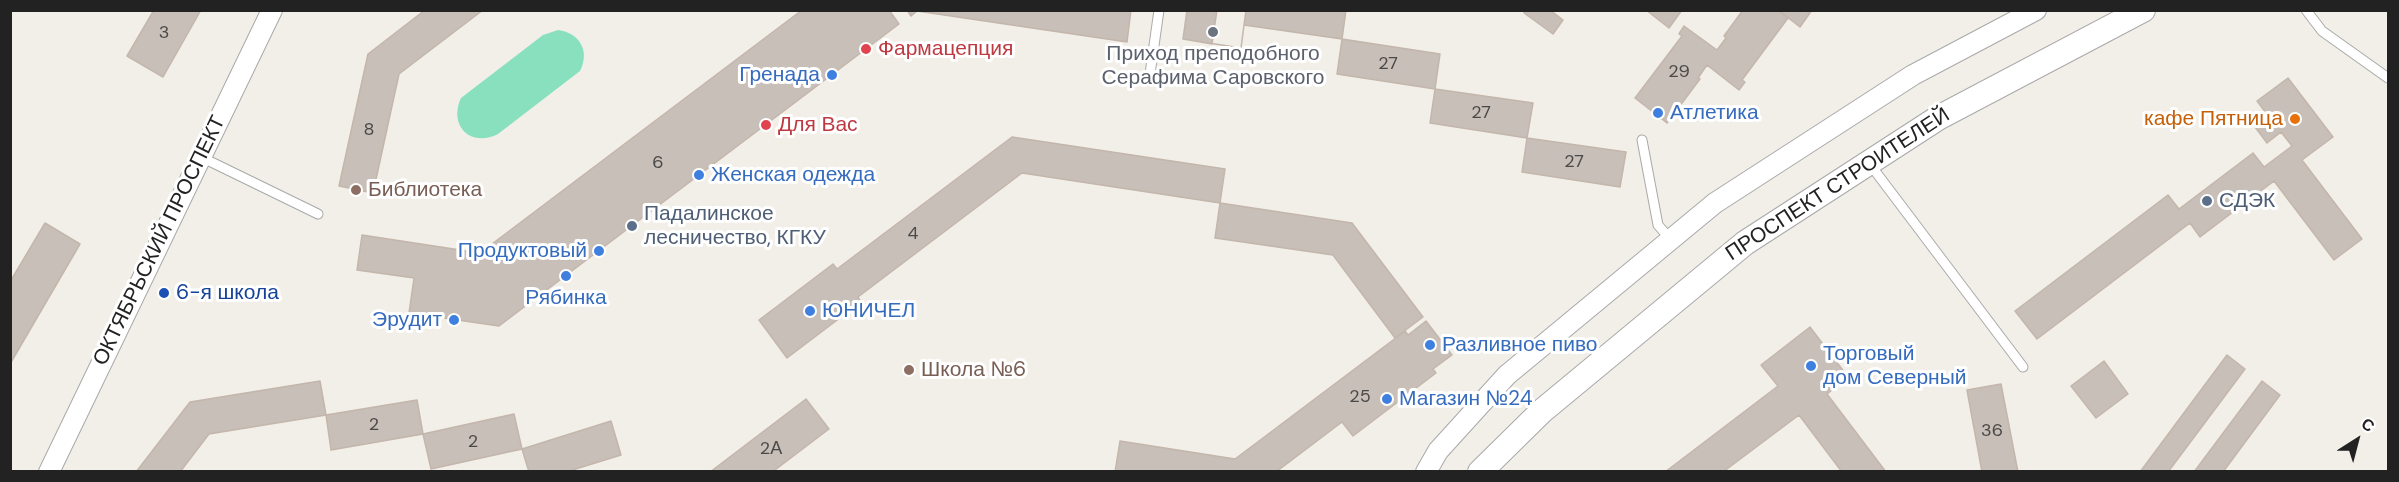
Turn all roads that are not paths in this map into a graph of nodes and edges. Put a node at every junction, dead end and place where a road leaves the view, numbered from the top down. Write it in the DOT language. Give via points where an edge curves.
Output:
graph roads {
  1 [pos="272,10"];
  2 [pos="1159,10"];
  3 [pos="2036,10"];
  4 [pos="2143,10"];
  5 [pos="2306,10"];
  6 [pos="2388,78"];
  7 [pos="1149,81"];
  8 [pos="1642,140"];
  9 [pos="201,157"];
  10 [pos="1868,163"];
  11 [pos="318,214"];
  12 [pos="1671,240"];
  13 [pos="2023,367"];
  14 [pos="49,471"];
  15 [pos="1426,471"];
  16 [pos="1480,471"];
  1 -- 9 [label="street, ОКТЯБРЬСКИЙ ПРОСПЕКТ"];
  2 -- 7 [label="lane"];
  3 -- 12 [label="street" via="1912,75 1715,203"];
  4 -- 10 [label="street, ПРОСПЕКТ СТРОИТЕЛЕЙ" via="1938,118"];
  5 -- 6 [label="lane" via="2322,31"];
  8 -- 12 [label="lane" via="1658,225"];
  9 -- 11 [label="lane"];
  9 -- 14 [label="street, ОКТЯБРЬСКИЙ ПРОСПЕКТ"];
  10 -- 13 [label="lane"];
  10 -- 16 [label="street, ПРОСПЕКТ СТРОИТЕЛЕЙ" via="1744,243 1542,411"];
  12 -- 15 [label="street" via="1507,375 1438,451"];
}
